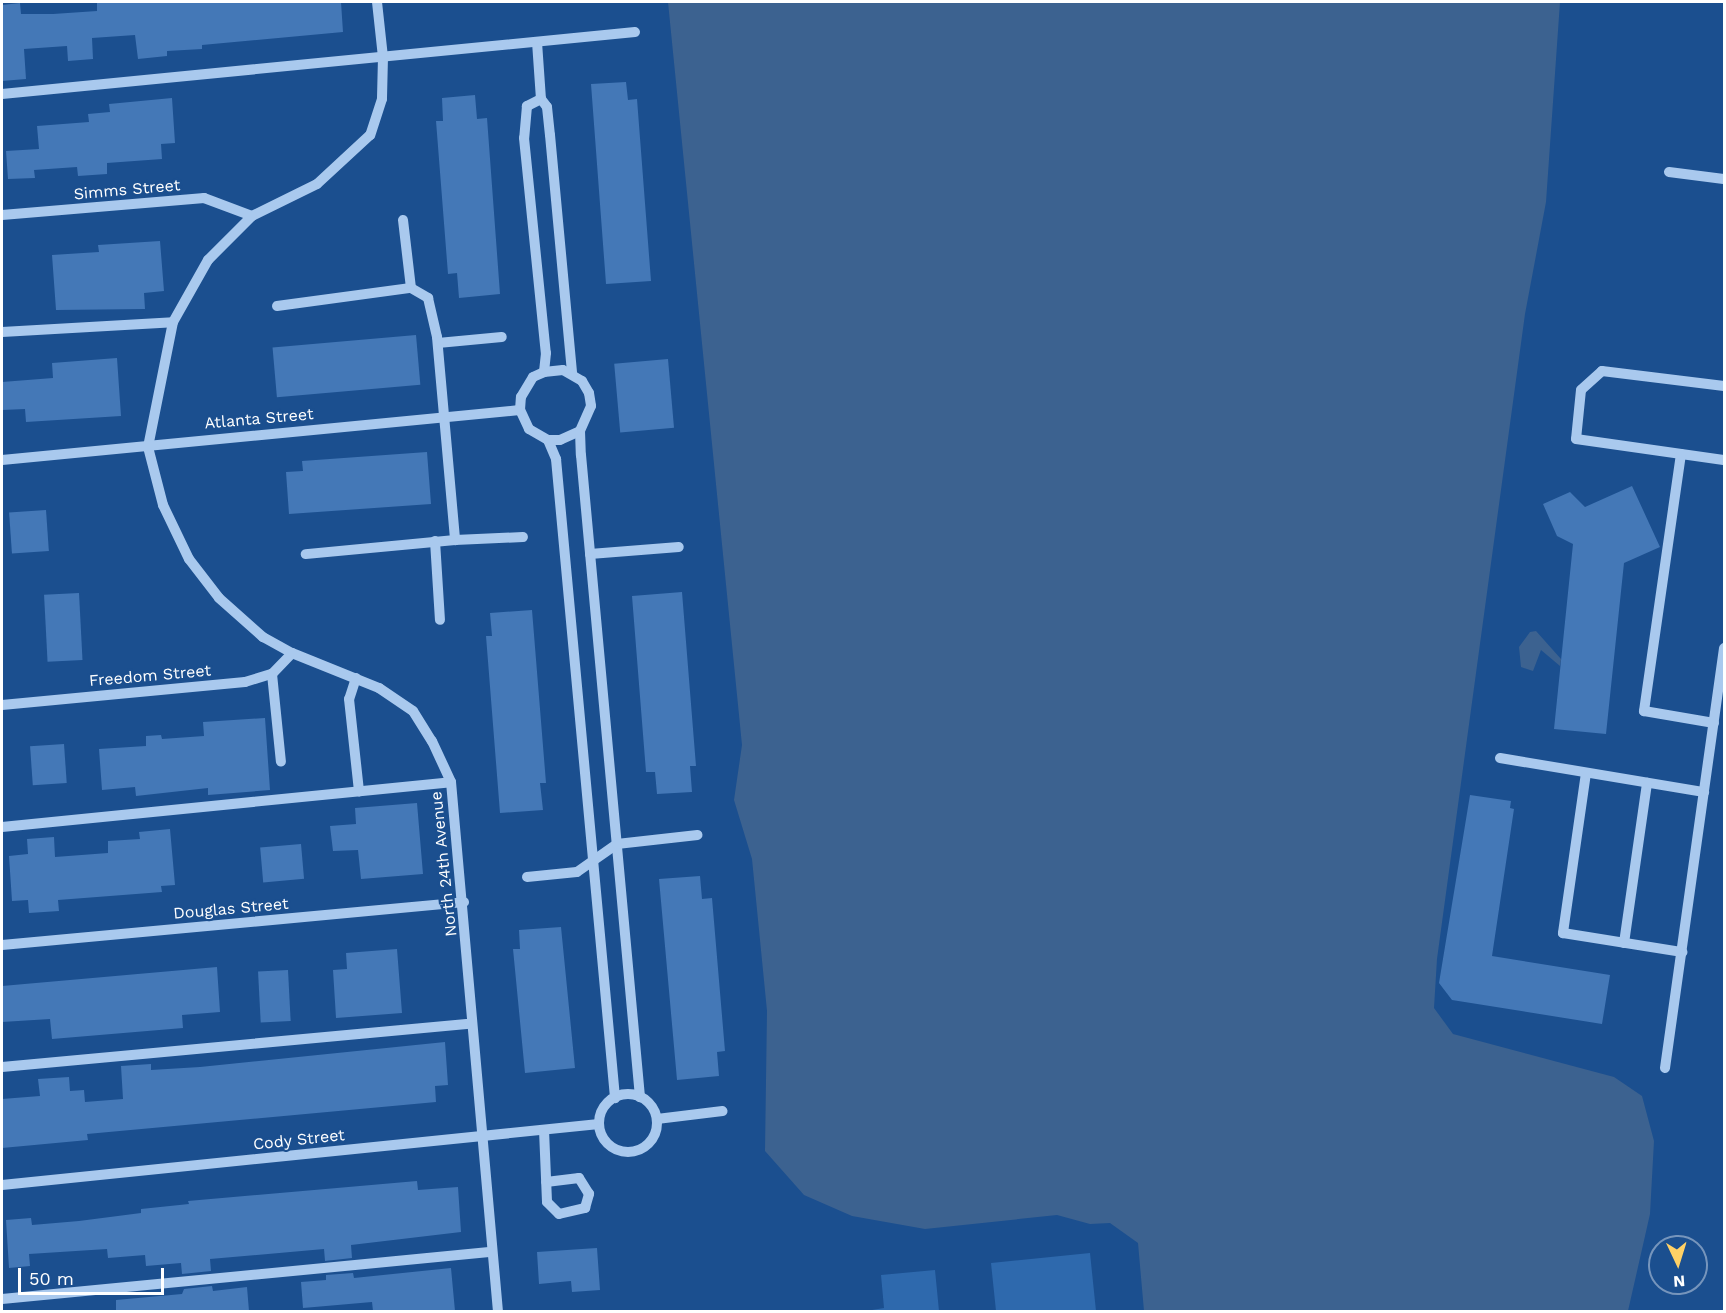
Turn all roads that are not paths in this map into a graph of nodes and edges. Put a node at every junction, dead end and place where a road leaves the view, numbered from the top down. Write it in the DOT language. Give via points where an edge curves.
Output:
graph roads {
  1 [pos="377,2"];
  2 [pos="635,32"];
  3 [pos="537,42"];
  4 [pos="383,57"];
  5 [pos="2,94"];
  6 [pos="541,99"];
  7 [pos="1669,172"];
  8 [pos="1725,179"];
  9 [pos="2,215"];
  10 [pos="252,216"];
  11 [pos="403,220"];
  12 [pos="411,288"];
  13 [pos="277,306"];
  14 [pos="173,322"];
  15 [pos="2,332"];
  16 [pos="502,337"];
  17 [pos="438,343"];
  18 [pos="544,372"];
  19 [pos="572,373"];
  20 [pos="1725,386"];
  21 [pos="520,410"];
  22 [pos="444,417"];
  23 [pos="580,431"];
  24 [pos="548,440"];
  25 [pos="148,447"];
  26 [pos="1681,454"];
  27 [pos="2,460"];
  28 [pos="1725,460"];
  29 [pos="523,537"];
  30 [pos="455,540"];
  31 [pos="435,541"];
  32 [pos="679,547"];
  33 [pos="306,554"];
  34 [pos="590,554"];
  35 [pos="440,620"];
  36 [pos="1725,648"];
  37 [pos="292,653"];
  38 [pos="272,674"];
  39 [pos="356,678"];
  40 [pos="2,705"];
  41 [pos="1714,723"];
  42 [pos="1500,758"];
  43 [pos="281,762"];
  44 [pos="1586,773"];
  45 [pos="451,782"];
  46 [pos="1647,783"];
  47 [pos="359,791"];
  48 [pos="1704,792"];
  49 [pos="2,827"];
  50 [pos="697,835"];
  51 [pos="617,843"];
  52 [pos="593,858"];
  53 [pos="526,877"];
  54 [pos="464,902"];
  55 [pos="1624,943"];
  56 [pos="2,945"];
  57 [pos="1682,952"];
  58 [pos="472,1023"];
  59 [pos="2,1067"];
  60 [pos="1665,1068"];
  61 [pos="640,1097"];
  62 [pos="615,1098"];
  63 [pos="723,1111"];
  64 [pos="657,1119"];
  65 [pos="599,1124"];
  66 [pos="544,1130"];
  67 [pos="482,1136"];
  68 [pos="546,1182"];
  69 [pos="2,1185"];
  70 [pos="492,1252"];
  71 [pos="2,1299"];
  72 [pos="498,1311"];
  1 -- 4 [label="street, North 24th Avenue"];
  2 -- 3 [label="street"];
  3 -- 4 [label="street"];
  3 -- 6 [label="street"];
  4 -- 5 [label="street"];
  4 -- 10 [label="street, North 24th Avenue" via="382,99 370,135 317,184"];
  6 -- 18 [label="street" via="527,106 524,138 546,352"];
  6 -- 19 [label="street" via="547,107"];
  7 -- 8 [label="street"];
  9 -- 10 [label="street, Simms Street" via="204,198"];
  10 -- 14 [label="street, North 24th Avenue" via="208,260"];
  11 -- 12 [label="street"];
  12 -- 13 [label="street"];
  12 -- 17 [label="street" via="428,298"];
  14 -- 15 [label="street"];
  14 -- 25 [label="street, North 24th Avenue"];
  16 -- 17 [label="street"];
  17 -- 22 [label="street"];
  18 -- 19 [label="street"];
  18 -- 21 [label="street" via="525,386"];
  19 -- 23 [label="street" via="589,393 590,413"];
  20 -- 26 [label="street" via="1602,371 1581,390 1576,439"];
  21 -- 22 [label="street, Atlanta Street"];
  21 -- 24 [label="street" via="529,429"];
  22 -- 25 [label="street, Atlanta Street"];
  22 -- 30 [label="street"];
  23 -- 24 [label="street" via="571,437"];
  23 -- 34 [label="street"];
  24 -- 52 [label="street" via="556,459"];
  25 -- 27 [label="street, Atlanta Street"];
  25 -- 37 [label="street, North 24th Avenue" via="163,505 189,559 219,598 263,637"];
  26 -- 28 [label="street"];
  26 -- 41 [label="street" via="1644,711"];
  29 -- 30 [label="street"];
  30 -- 31 [label="street"];
  31 -- 33 [label="street"];
  31 -- 35 [label="street"];
  32 -- 34 [label="street"];
  34 -- 51 [label="street"];
  36 -- 41 [label="street"];
  37 -- 38 [label="street"];
  37 -- 39 [label="street, North 24th Avenue"];
  38 -- 40 [label="street, Freedom Street" via="245,682"];
  38 -- 43 [label="street"];
  39 -- 45 [label="street, North 24th Avenue" via="413,711"];
  39 -- 47 [label="street" via="350,699"];
  41 -- 48 [label="street"];
  42 -- 44 [label="street"];
  44 -- 46 [label="street"];
  44 -- 55 [label="street" via="1563,933"];
  45 -- 47 [label="street"];
  45 -- 54 [label="street, North 24th Avenue"];
  46 -- 48 [label="street"];
  46 -- 55 [label="street"];
  47 -- 49 [label="street"];
  48 -- 57 [label="street"];
  50 -- 51 [label="street"];
  51 -- 52 [label="street"];
  51 -- 61 [label="street"];
  52 -- 53 [label="street" via="577,872"];
  52 -- 62 [label="street"];
  54 -- 56 [label="street, Douglas Street"];
  54 -- 58 [label="street, North 24th Avenue"];
  55 -- 57 [label="street"];
  57 -- 60 [label="street"];
  58 -- 59 [label="street"];
  58 -- 67 [label="street, North 24th Avenue"];
  61 -- 62 [label="street"];
  61 -- 64 [label="street" via="654,1110"];
  62 -- 65 [label="street" via="601,1113"];
  63 -- 64 [label="street"];
  64 -- 65 [label="street" via="657,1128 648,1144 631,1152 606,1142"];
  65 -- 66 [label="street, Cody Street"];
  66 -- 67 [label="street, Cody Street"];
  66 -- 68 [label="street"];
  67 -- 69 [label="street, Cody Street"];
  67 -- 70 [label="street, North 24th Avenue"];
  70 -- 71 [label="street"];
  70 -- 72 [label="street, North 24th Avenue"];
}
